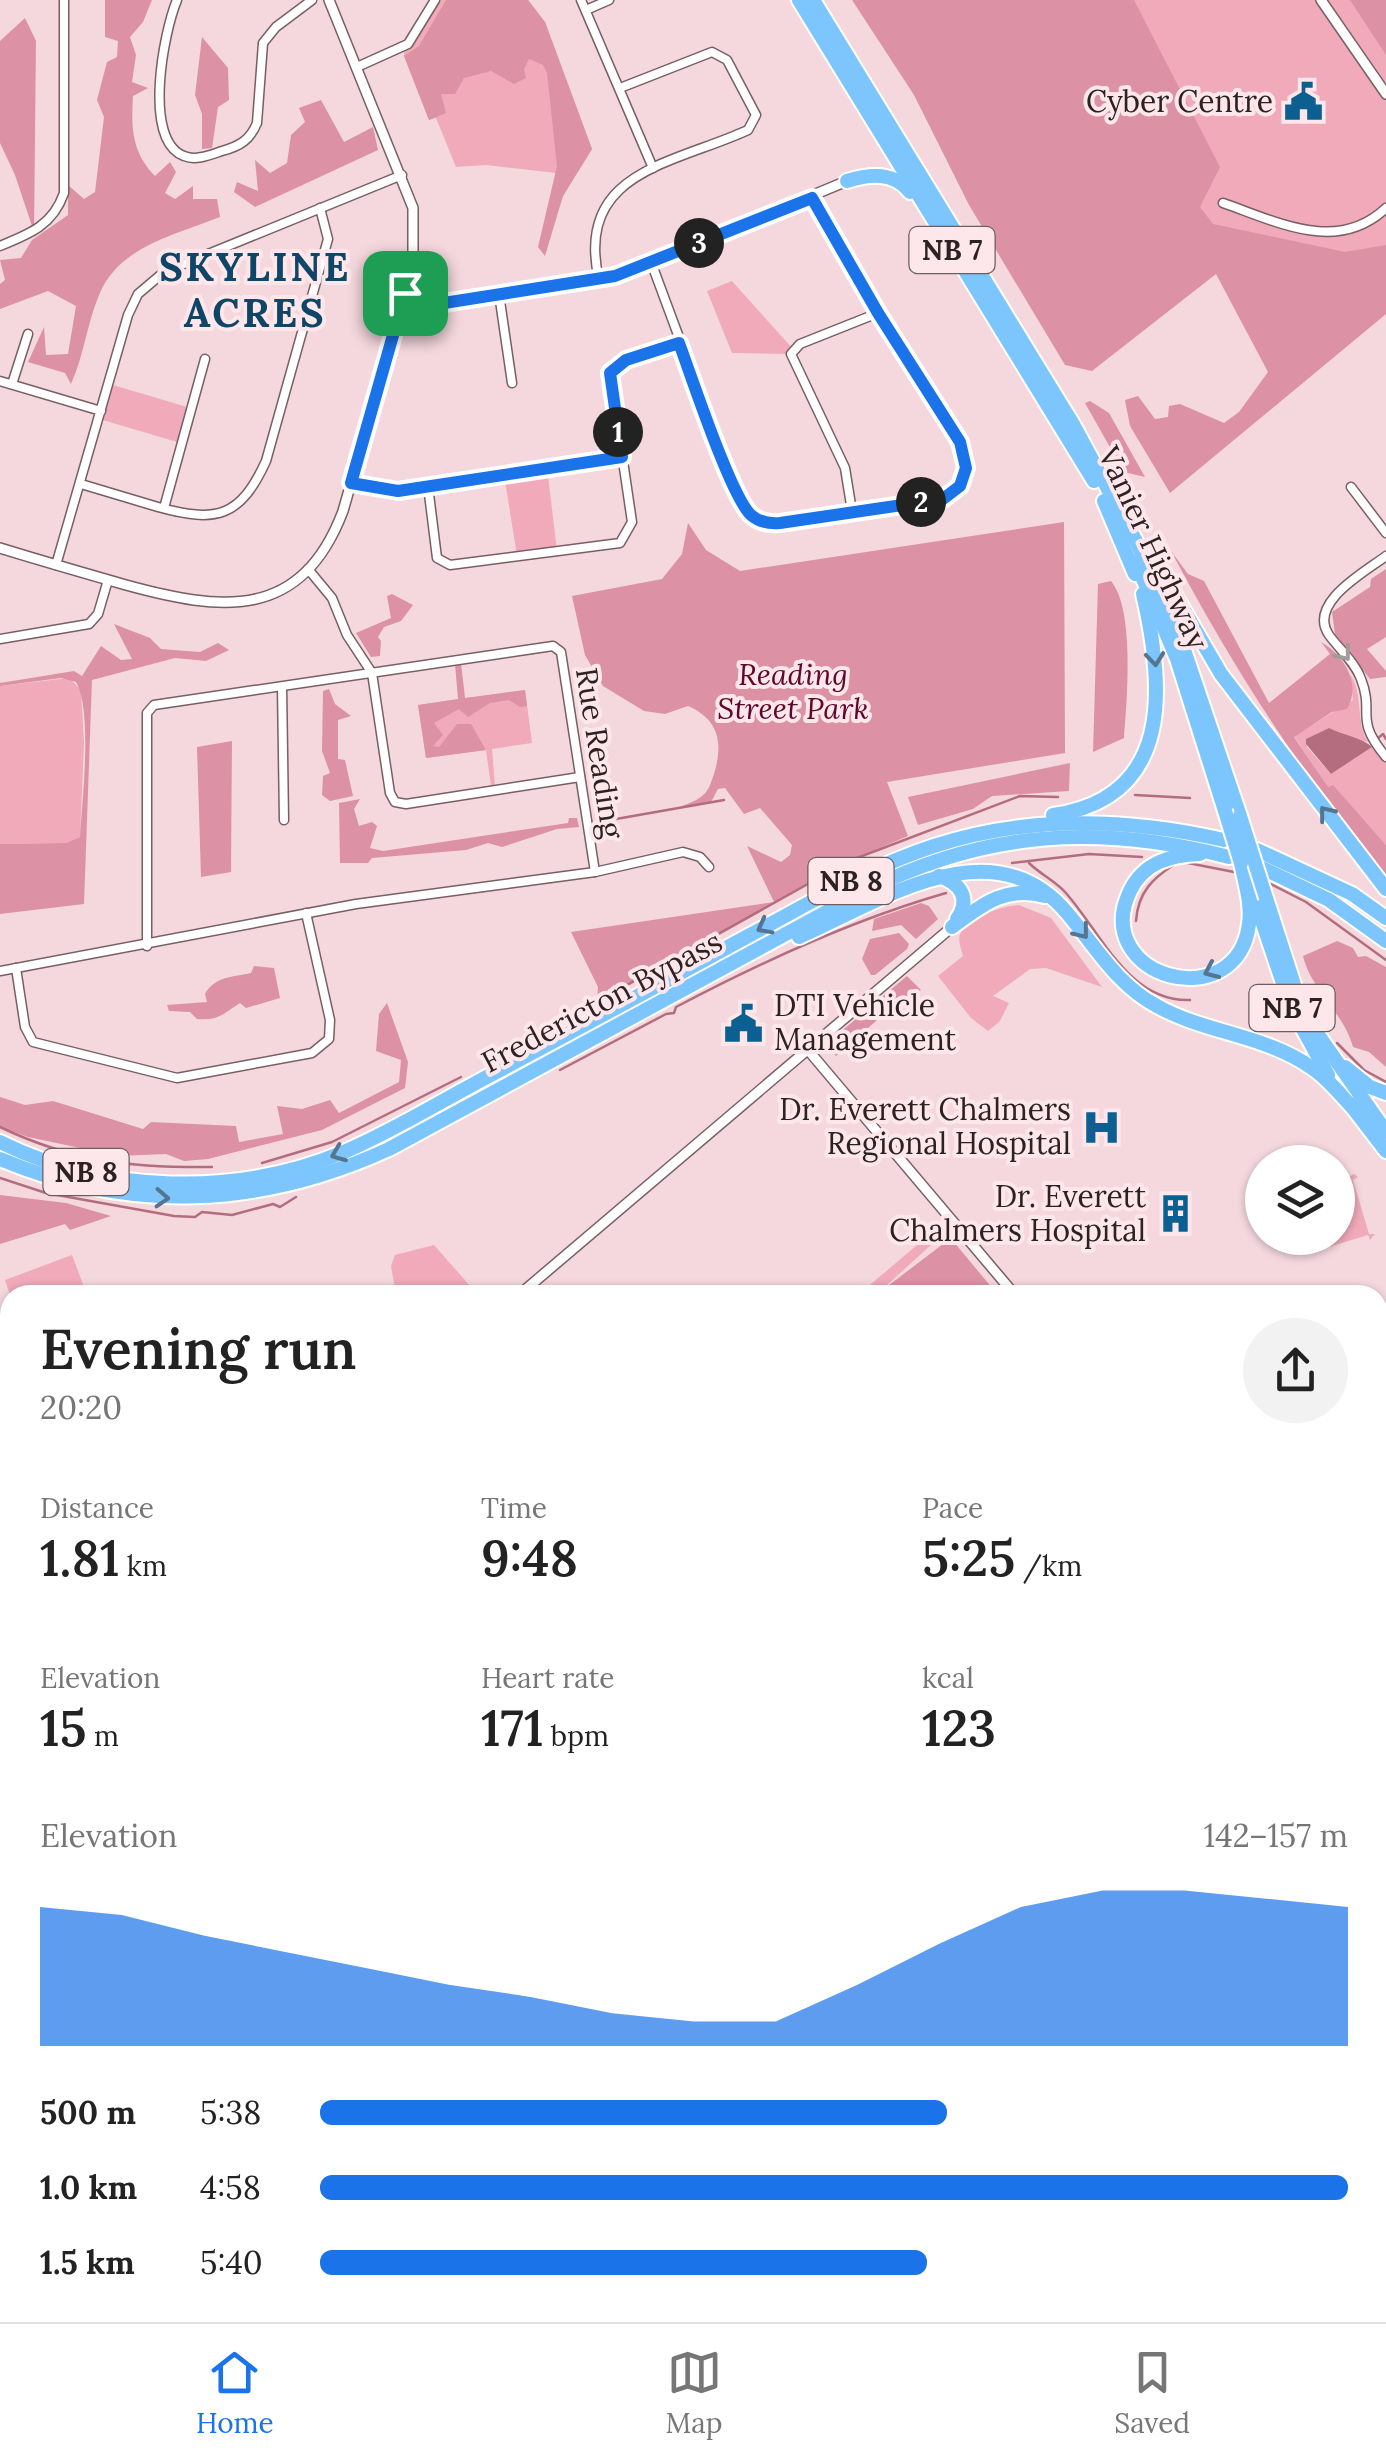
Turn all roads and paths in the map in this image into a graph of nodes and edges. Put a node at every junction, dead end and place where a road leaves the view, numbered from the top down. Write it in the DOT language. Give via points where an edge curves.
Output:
graph roads {
  1 [pos="64,0"];
  2 [pos="177,0"];
  3 [pos="312,0"];
  4 [pos="330,0"];
  5 [pos="435,0"];
  6 [pos="581,0"];
  7 [pos="609,0"];
  8 [pos="799,0"];
  9 [pos="814,0"];
  10 [pos="1321,0"];
  11 [pos="586,10"];
  12 [pos="357,67"];
  13 [pos="620,88"];
  14 [pos="1385,93"];
  15 [pos="653,168"];
  16 [pos="402,175"];
  17 [pos="847,181"];
  18 [pos="812,198"];
  19 [pos="1223,203"];
  20 [pos="320,208"];
  21 [pos="1386,208"];
  22 [pos="944,237"];
  23 [pos="0,246"];
  24 [pos="651,262"];
  25 [pos="599,280"];
  26 [pos="405,293"];
  27 [pos="498,294"];
  28 [pos="878,313"];
  29 [pos="28,334"];
  30 [pos="679,343"];
  31 [pos="205,360"];
  32 [pos="0,381"];
  33 [pos="512,383"];
  34 [pos="12,384"];
  35 [pos="101,410"];
  36 [pos="1090,456"];
  37 [pos="622,457"];
  38 [pos="351,483"];
  39 [pos="81,484"];
  40 [pos="428,486"];
  41 [pos="1350,487"];
  42 [pos="1104,500"];
  43 [pos="164,508"];
  44 [pos="852,511"];
  45 [pos="1386,533"];
  46 [pos="0,548"];
  47 [pos="1386,556"];
  48 [pos="56,565"];
  49 [pos="308,568"];
  50 [pos="108,580"];
  51 [pos="0,639"];
  52 [pos="372,673"];
  53 [pos="282,687"];
  54 [pos="1383,752"];
  55 [pos="580,777"];
  56 [pos="1232,814"];
  57 [pos="284,820"];
  58 [pos="1224,840"];
  59 [pos="934,846"];
  60 [pos="1256,850"];
  61 [pos="1229,858"];
  62 [pos="709,868"];
  63 [pos="1262,868"];
  64 [pos="595,872"];
  65 [pos="938,876"];
  66 [pos="1386,889"];
  67 [pos="1255,895"];
  68 [pos="1059,903"];
  69 [pos="306,913"];
  70 [pos="1386,918"];
  71 [pos="952,926"];
  72 [pos="1386,941"];
  73 [pos="147,946"];
  74 [pos="728,967"];
  75 [pos="16,968"];
  76 [pos="0,971"];
  77 [pos="1324,1048"];
  78 [pos="808,1050"];
  79 [pos="1386,1093"];
  80 [pos="1355,1110"];
  81 [pos="1386,1132"];
  82 [pos="0,1142"];
  83 [pos="1386,1151"];
  84 [pos="0,1160"];
  85 [pos="532,1285"];
  86 [pos="1008,1285"];
  1 -- 23 [label="street" via="64,193 42,227"];
  2 -- 3 [label="street" via="160,64 160,100 168,142 197,158 234,148 252,135 263,43"];
  4 -- 12 [label="street"];
  5 -- 12 [label="street" via="408,44"];
  6 -- 11 [label="street"];
  7 -- 11 [label="street"];
  8 -- 22 [label="highway, Vanier Highway / NB 7"];
  9 -- 36 [label="highway, Vanier Highway / NB 7"];
  10 -- 14 [label="street"];
  11 -- 13 [label="street"];
  12 -- 16 [label="street"];
  13 -- 15 [label="street"];
  13 -- 15 [label="street" via="712,52 727,60 754,106 748,130"];
  15 -- 25 [label="street" via="626,182 600,216 593,245"];
  16 -- 20 [label="street"];
  16 -- 26 [label="street" via="416,233"];
  17 -- 18 [label="street"];
  17 -- 22 [label="highway" via="872,175 904,184"];
  18 -- 24 [label="street"];
  18 -- 28 [label="street"];
  19 -- 21 [label="street" via="1322,234 1358,228"];
  20 -- 35 [label="street" via="146,285 128,314"];
  20 -- 43 [label="street" via="328,238 266,462 252,491 210,517"];
  22 -- 42 [label="highway, Vanier Highway / NB 7"];
  24 -- 25 [label="street"];
  24 -- 30 [label="street"];
  25 -- 27 [label="street"];
  26 -- 27 [label="street" via="444,303"];
  26 -- 38 [label="street"];
  27 -- 33 [label="street"];
  28 -- 44 [label="street" via="790,354 845,468"];
  28 -- 44 [label="street" via="960,442 966,468 960,486 943,499"];
  29 -- 34 [label="street"];
  30 -- 37 [label="street" via="626,360 610,373"];
  30 -- 44 [label="street" via="748,513 768,524"];
  31 -- 43 [label="street"];
  32 -- 34 [label="street"];
  34 -- 35 [label="street"];
  35 -- 39 [label="street"];
  36 -- 56 [label="highway, Vanier Highway / NB 7" via="1170,616"];
  66 -- 36 [label="highway, one-way" via="1220,674"];
  37 -- 40 [label="street"];
  37 -- 40 [label="street" via="632,522 620,543 450,565 437,558"];
  38 -- 40 [label="street" via="389,492"];
  38 -- 49 [label="street" via="336,527"];
  39 -- 43 [label="street"];
  39 -- 48 [label="street"];
  41 -- 45 [label="street"];
  42 -- 56 [label="highway, Vanier Highway / NB 7" via="1177,659"];
  42 -- 59 [label="highway, one-way" via="1143,594 1152,636 1158,702 1149,747 1124,782 1086,807"];
  46 -- 48 [label="street"];
  47 -- 54 [label="street, one-way" via="1331,600 1324,620 1361,680 1369,737"];
  48 -- 50 [label="street"];
  49 -- 50 [label="street" via="263,597 223,605"];
  49 -- 52 [label="street"];
  50 -- 51 [label="street" via="89,624"];
  52 -- 53 [label="street"];
  52 -- 55 [label="street" via="395,802"];
  52 -- 55 [label="street, Rue Reading" via="558,648"];
  53 -- 57 [label="street"];
  53 -- 73 [label="street" via="154,705 147,712"];
  55 -- 64 [label="street, Rue Reading"];
  56 -- 61 [label="highway, Vanier Highway / NB 7, bridge"];
  56 -- 67 [label="highway, Vanier Highway / NB 7, bridge"];
  58 -- 59 [label="highway, Fredericton Bypass / NB 8" via="1139,823 1067,822"];
  59 -- 82 [label="highway, Fredericton Bypass / NB 8, one-way" via="825,894 386,1132 305,1166 222,1183 140,1181 77,1169"];
  60 -- 70 [label="highway" via="1337,886"];
  61 -- 67 [label="highway, Vanier Highway / NB 7"];
  67 -- 61 [label="highway, one-way" via="1246,937 1221,969 1179,979 1142,962 1124,924 1136,881 1160,861"];
  61 -- 74 [label="highway, Fredericton Bypass / NB 8" via="1162,841 1076,835 1010,842 894,876"];
  62 -- 64 [label="street" via="683,852"];
  63 -- 72 [label="highway" via="1329,900"];
  64 -- 69 [label="street"];
  65 -- 68 [label="highway" via="969,869 1003,872"];
  65 -- 71 [label="highway" via="962,892 964,908"];
  65 -- 74 [label="highway"];
  67 -- 77 [label="highway, Vanier Highway / NB 7"];
  67 -- 80 [label="highway, Vanier Highway / NB 7" via="1305,1036"];
  68 -- 71 [label="highway" via="1018,891"];
  68 -- 80 [label="highway, one-way" via="1136,994 1300,1060"];
  69 -- 73 [label="street"];
  69 -- 75 [label="street" via="329,1039 312,1052 194,1078 160,1076 34,1042 25,1028"];
  71 -- 78 [label="street"];
  73 -- 75 [label="street"];
  84 -- 74 [label="highway, Fredericton Bypass / NB 8, one-way" via="74,1186 160,1198 239,1195 320,1178 389,1149"];
  75 -- 76 [label="street"];
  77 -- 79 [label="highway"];
  77 -- 81 [label="highway, Vanier Highway / NB 7"];
  78 -- 85 [label="street"];
  78 -- 86 [label="street"];
  80 -- 83 [label="highway, Vanier Highway / NB 7"];
}
